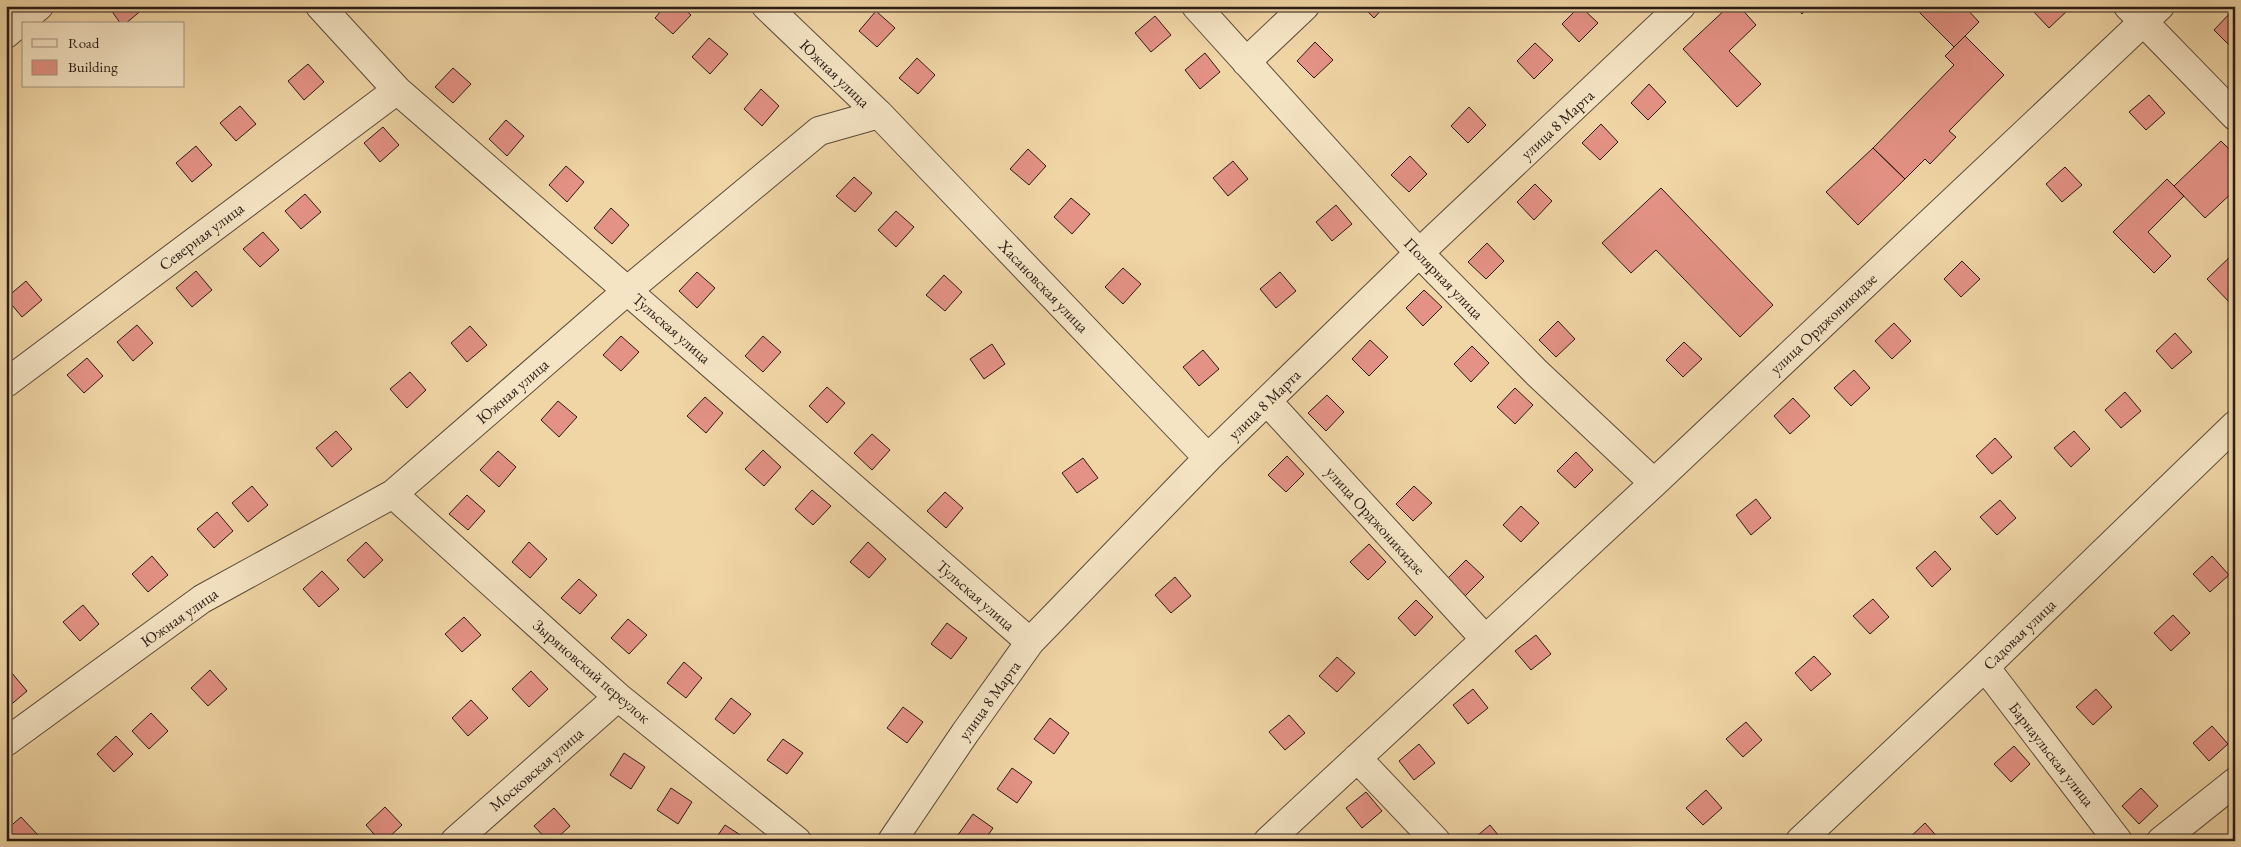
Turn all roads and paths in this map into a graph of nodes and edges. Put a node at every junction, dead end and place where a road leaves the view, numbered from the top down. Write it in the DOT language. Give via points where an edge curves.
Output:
graph roads {
  1 [pos="39,6"];
  2 [pos="320,6"];
  3 [pos="1196,6"];
  4 [pos="1306,6"];
  5 [pos="1681,6"];
  6 [pos="2144,11"];
  7 [pos="781,12"];
  8 [pos="6,34"];
  9 [pos="1246,62"];
  10 [pos="397,90"];
  11 [pos="879,114"];
  12 [pos="2235,116"];
  13 [pos="1419,253"];
  14 [pos="628,290"];
  15 [pos="6,383"];
  16 [pos="1267,401"];
  17 [pos="2235,425"];
  18 [pos="1208,458"];
  19 [pos="1654,483"];
  20 [pos="393,494"];
  21 [pos="1485,639"];
  22 [pos="1030,642"];
  23 [pos="1985,667"];
  24 [pos="618,697"];
  25 [pos="6,742"];
  26 [pos="1357,758"];
  27 [pos="2235,782"];
  28 [pos="455,841"];
  29 [pos="797,841"];
  30 [pos="892,841"];
  31 [pos="1268,841"];
  32 [pos="1436,841"];
  33 [pos="1800,841"];
  34 [pos="2118,841"];
  35 [pos="2161,841"];
  1 -- 8 [label="street"];
  2 -- 10 [label="street, Тульская улица"];
  3 -- 9 [label="street, Полярная улица"];
  4 -- 9 [label="street"];
  5 -- 13 [label="street, улица 8 Марта"];
  6 -- 12 [label="street"];
  6 -- 19 [label="street, улица Орджоникидзе"];
  7 -- 11 [label="street, Южная улица"];
  9 -- 13 [label="street, Полярная улица"];
  10 -- 14 [label="street, Тульская улица"];
  10 -- 15 [label="street, Северная улица"];
  11 -- 14 [label="street, Южная улица" via="818,131"];
  11 -- 18 [label="street, Хасановская улица"];
  13 -- 16 [label="street, улица 8 Марта"];
  13 -- 19 [label="street, Полярная улица" via="1537,372"];
  14 -- 20 [label="street, Южная улица"];
  14 -- 22 [label="street, Тульская улица"];
  16 -- 18 [label="street, улица 8 Марта"];
  16 -- 21 [label="street, улица Орджоникидзе"];
  17 -- 23 [label="street, Садовая улица"];
  18 -- 22 [label="street, улица 8 Марта"];
  19 -- 21 [label="street, улица Орджоникидзе"];
  20 -- 24 [label="street, Зыряновский переулок"];
  20 -- 25 [label="street, Южная улица" via="202,598"];
  21 -- 26 [label="street, улица Орджоникидзе"];
  22 -- 30 [label="street, улица 8 Марта"];
  23 -- 33 [label="street, Садовая улица"];
  23 -- 34 [label="street, Барнаульская улица"];
  24 -- 28 [label="street, Московская улица"];
  24 -- 29 [label="street, Зыряновский переулок"];
  26 -- 31 [label="street, улица Орджоникидзе"];
  26 -- 32 [label="street"];
  27 -- 35 [label="street"];
}
